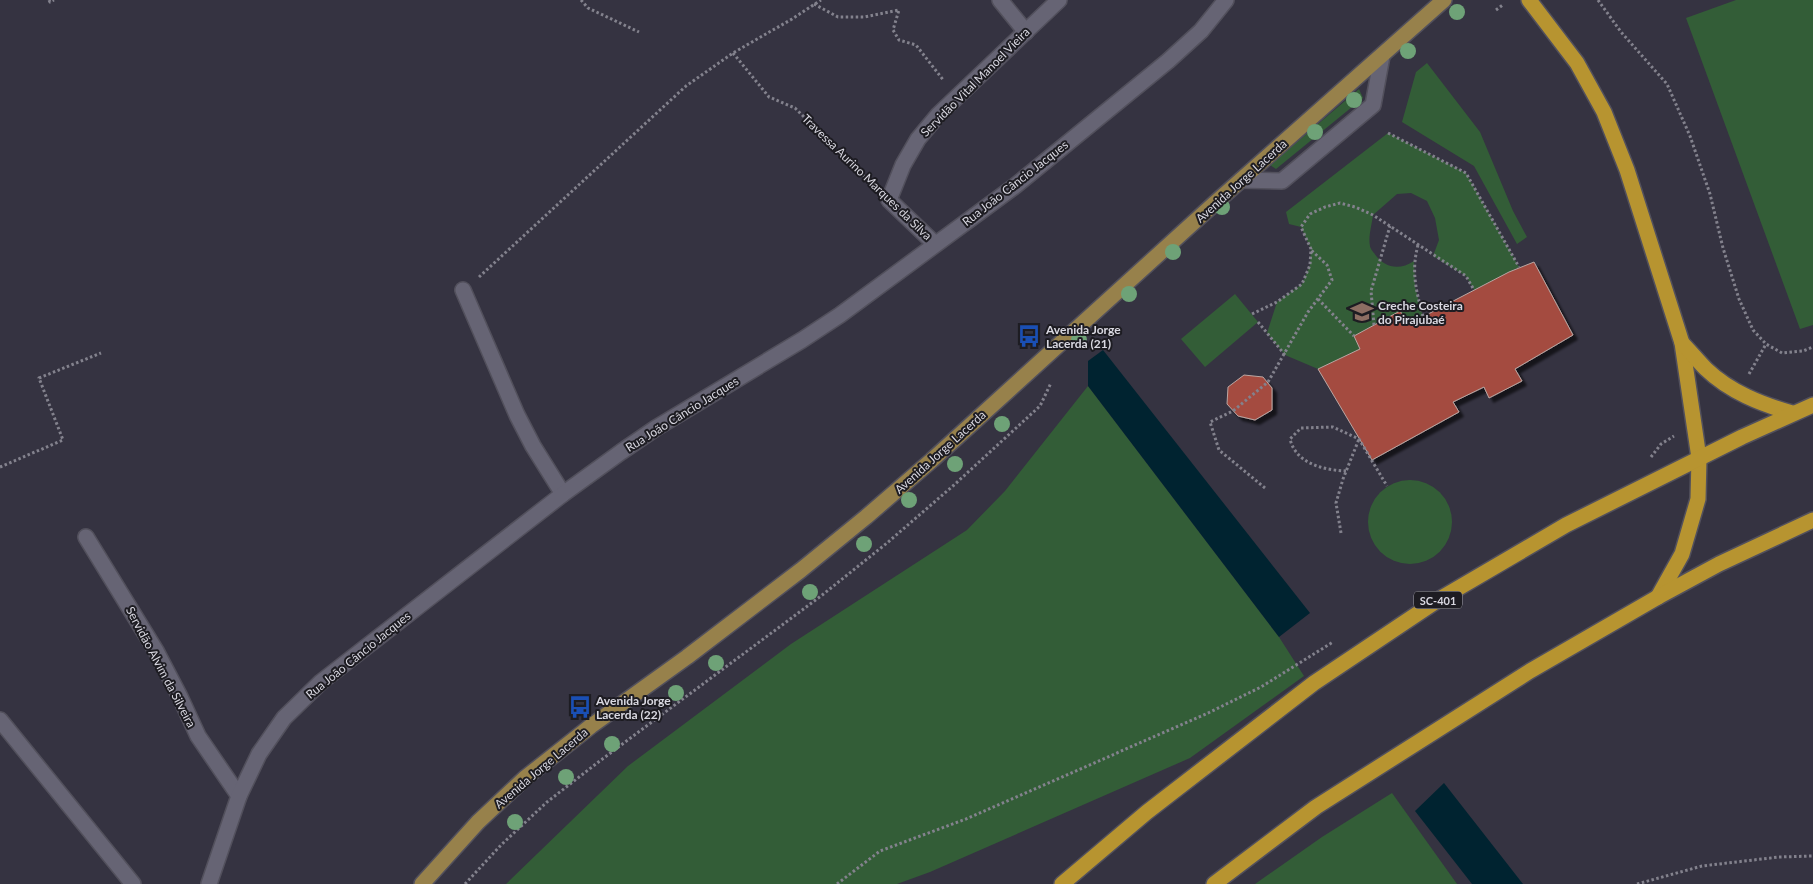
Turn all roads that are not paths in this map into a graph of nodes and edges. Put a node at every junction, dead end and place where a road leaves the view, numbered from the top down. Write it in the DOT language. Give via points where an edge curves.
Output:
graph roads {
  1 [pos="1000,0"];
  2 [pos="1059,0"];
  3 [pos="1226,0"];
  4 [pos="1444,0"];
  5 [pos="1529,0"];
  6 [pos="1026,32"];
  7 [pos="1382,56"];
  8 [pos="1241,180"];
  9 [pos="889,200"];
  10 [pos="936,244"];
  11 [pos="463,290"];
  12 [pos="1682,343"];
  13 [pos="1813,404"];
  14 [pos="1792,413"];
  15 [pos="1699,458"];
  16 [pos="563,494"];
  17 [pos="1813,520"];
  18 [pos="86,537"];
  19 [pos="1658,597"];
  20 [pos="0,720"];
  21 [pos="239,796"];
  22 [pos="133,884"];
  23 [pos="210,884"];
  24 [pos="422,884"];
  25 [pos="1062,884"];
  26 [pos="1214,884"];
  1 -- 6 [label="street"];
  2 -- 6 [label="street, Servidão Vital Manoel Vieira"];
  3 -- 10 [label="street, Rua João Câncio Jacques" via="1201,31 1168,61 1015,186"];
  4 -- 7 [label="main road, Avenida Jorge Lacerda"];
  5 -- 12 [label="highway" via="1577,63 1604,112 1627,170"];
  6 -- 9 [label="street, Servidão Vital Manoel Vieira" via="938,115 918,139"];
  7 -- 8 [label="main road, Avenida Jorge Lacerda"];
  7 -- 8 [label="street" via="1373,104 1282,181"];
  8 -- 24 [label="main road, Avenida Jorge Lacerda" via="866,517 702,646 581,733 525,778 478,822"];
  9 -- 10 [label="street, Travessa Aurino Marques da Silva"];
  10 -- 16 [label="street, Rua João Câncio Jacques" via="840,315 656,428"];
  11 -- 16 [label="street" via="517,416"];
  12 -- 14 [label="highway" via="1707,370 1738,392"];
  12 -- 15 [label="highway"];
  13 -- 14 [label="highway, SC-401"];
  14 -- 15 [label="highway, SC-401"];
  15 -- 19 [label="highway" via="1698,499 1682,554"];
  15 -- 25 [label="highway, SC-401" via="1566,525 1438,600 1314,683 1147,812"];
  16 -- 21 [label="street, Rua João Câncio Jacques" via="321,682 284,718 260,754"];
  17 -- 19 [label="highway"];
  18 -- 21 [label="street, Servidão Alvim da Silveira" via="156,652 198,736"];
  19 -- 26 [label="highway" via="1530,671 1316,807"];
  20 -- 22 [label="street"];
  21 -- 23 [label="street, Rua João Câncio Jacques"];
}
